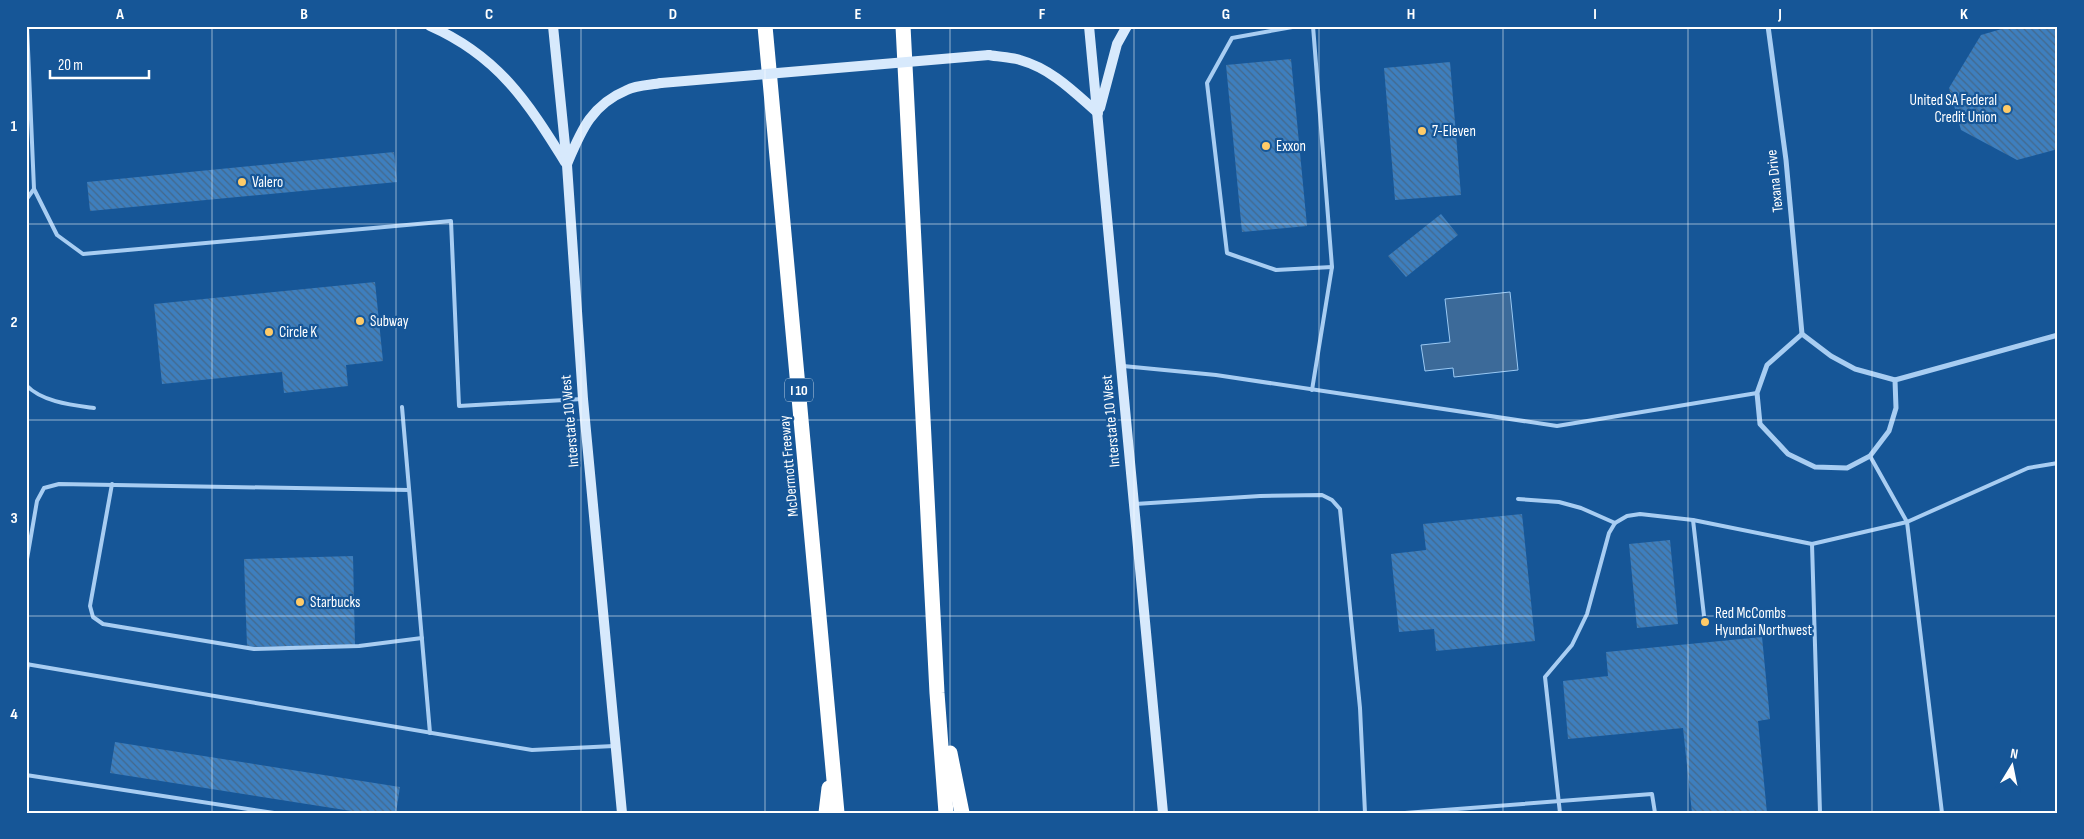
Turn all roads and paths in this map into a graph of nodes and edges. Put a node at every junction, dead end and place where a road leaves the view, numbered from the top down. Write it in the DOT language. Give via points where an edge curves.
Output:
graph roads {
  1 [pos="27,26"];
  2 [pos="430,26"];
  3 [pos="553,26"];
  4 [pos="765,26"];
  5 [pos="903,26"];
  6 [pos="1089,26"];
  7 [pos="1127,26"];
  8 [pos="1298,26"];
  9 [pos="1313,26"];
  10 [pos="1768,26"];
  11 [pos="1098,113"];
  12 [pos="567,165"];
  13 [pos="34,189"];
  14 [pos="26,200"];
  15 [pos="1332,267"];
  16 [pos="1802,334"];
  17 [pos="2058,335"];
  18 [pos="1121,366"];
  19 [pos="1894,380"];
  20 [pos="26,385"];
  21 [pos="1312,390"];
  22 [pos="1758,393"];
  23 [pos="583,399"];
  24 [pos="402,407"];
  25 [pos="94,408"];
  26 [pos="1870,456"];
  27 [pos="2058,463"];
  28 [pos="112,484"];
  29 [pos="409,490"];
  30 [pos="1518,499"];
  31 [pos="1134,504"];
  32 [pos="1693,520"];
  33 [pos="1907,522"];
  34 [pos="1615,523"];
  35 [pos="1812,544"];
  36 [pos="26,565"];
  37 [pos="1704,616"];
  38 [pos="422,638"];
  39 [pos="27,664"];
  40 [pos="26,678"];
  41 [pos="937,693"];
  42 [pos="430,733"];
  43 [pos="616,746"];
  44 [pos="833,754"];
  45 [pos="26,775"];
  46 [pos="1559,802"];
  47 [pos="274,813"];
  48 [pos="622,813"];
  49 [pos="826,813"];
  50 [pos="837,813"];
  51 [pos="946,813"];
  52 [pos="962,813"];
  53 [pos="1163,813"];
  54 [pos="1365,813"];
  55 [pos="1405,813"];
  56 [pos="1560,813"];
  57 [pos="1655,813"];
  58 [pos="1820,813"];
  59 [pos="1942,813"];
  1 -- 13 [label="lane"];
  2 -- 12 [label="main road" via="484,58 513,86 534,112"];
  3 -- 12 [label="main road, Interstate 10 West"];
  4 -- 44 [label="highway, McDermott Freeway / I 10"];
  5 -- 41 [label="highway"];
  6 -- 11 [label="main road, Interstate 10 West"];
  7 -- 11 [label="main road" via="1117,44"];
  8 -- 15 [label="lane" via="1232,38 1207,83 1227,253 1276,270"];
  9 -- 15 [label="lane"];
  10 -- 16 [label="street, Texana Drive" via="1786,160"];
  11 -- 12 [label="main road, bridge" via="1061,80 1040,68 1020,59 989,55 661,83 628,89 600,105 583,127"];
  11 -- 18 [label="main road, Interstate 10 West"];
  12 -- 23 [label="main road, Interstate 10 West"];
  13 -- 14 [label="lane"];
  13 -- 23 [label="lane" via="57,235 83,254 451,221 459,406"];
  15 -- 21 [label="lane"];
  16 -- 19 [label="street" via="1855,369"];
  16 -- 22 [label="street" via="1767,365"];
  17 -- 19 [label="street"];
  18 -- 21 [label="lane" via="1216,375"];
  18 -- 31 [label="main road, Interstate 10 West"];
  19 -- 26 [label="street" via="1896,408 1889,432"];
  20 -- 25 [label="lane" via="32,391 62,403"];
  21 -- 22 [label="lane" via="1557,426"];
  22 -- 26 [label="street" via="1760,424 1788,454 1815,467 1847,468"];
  23 -- 43 [label="main road, Interstate 10 West"];
  24 -- 29 [label="lane"];
  26 -- 33 [label="lane"];
  27 -- 33 [label="lane" via="2028,468"];
  28 -- 29 [label="lane"];
  28 -- 36 [label="lane" via="59,484 44,488 37,501"];
  28 -- 38 [label="lane" via="90,606 93,617 103,624 254,648 359,646"];
  29 -- 38 [label="lane"];
  30 -- 34 [label="lane" via="1559,502"];
  31 -- 53 [label="main road, Interstate 10 West"];
  31 -- 54 [label="lane" via="1322,495 1340,509 1360,708"];
  32 -- 34 [label="lane" via="1640,514 1627,516"];
  32 -- 35 [label="lane"];
  32 -- 37 [label="lane"];
  33 -- 35 [label="lane"];
  33 -- 59 [label="lane"];
  34 -- 46 [label="lane" via="1608,533 1580,630 1545,678"];
  35 -- 58 [label="lane"];
  38 -- 42 [label="lane"];
  39 -- 40 [label="lane"];
  39 -- 42 [label="lane"];
  41 -- 51 [label="highway"];
  41 -- 52 [label="highway"];
  42 -- 43 [label="lane" via="532,750"];
  43 -- 48 [label="main road, Interstate 10 West"];
  44 -- 49 [label="highway"];
  44 -- 50 [label="highway, McDermott Freeway / I 10"];
  45 -- 47 [label="lane"];
  46 -- 55 [label="lane"];
  46 -- 56 [label="lane"];
  46 -- 57 [label="lane" via="1652,794"];
}
